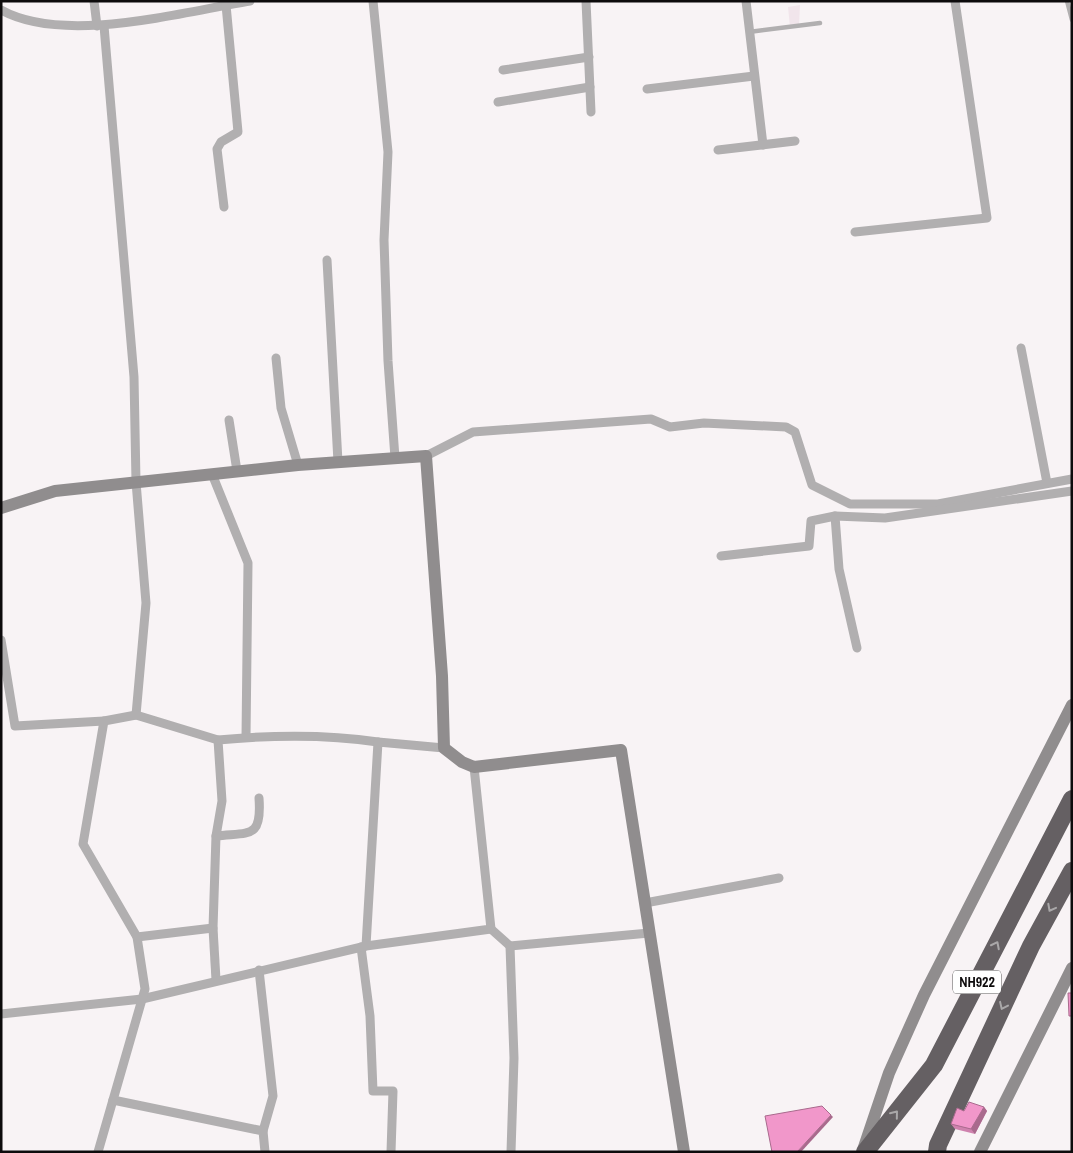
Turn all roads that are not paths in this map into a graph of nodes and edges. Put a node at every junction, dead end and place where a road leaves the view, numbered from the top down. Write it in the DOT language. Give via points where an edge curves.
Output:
graph roads {
  1 [pos="94,1"];
  2 [pos="250,1"];
  3 [pos="373,1"];
  4 [pos="586,1"];
  5 [pos="746,1"];
  6 [pos="955,1"];
  7 [pos="1067,1"];
  8 [pos="226,5"];
  9 [pos="1,10"];
  10 [pos="1072,20"];
  11 [pos="820,23"];
  12 [pos="101,26"];
  13 [pos="749,32"];
  14 [pos="589,57"];
  15 [pos="503,70"];
  16 [pos="754,76"];
  17 [pos="590,87"];
  18 [pos="648,89"];
  19 [pos="498,102"];
  20 [pos="591,112"];
  21 [pos="795,141"];
  22 [pos="762,145"];
  23 [pos="718,150"];
  24 [pos="224,207"];
  25 [pos="855,232"];
  26 [pos="327,260"];
  27 [pos="1020,348"];
  28 [pos="276,358"];
  29 [pos="228,420"];
  30 [pos="426,456"];
  31 [pos="395,458"];
  32 [pos="338,462"];
  33 [pos="298,465"];
  34 [pos="237,471"];
  35 [pos="212,474"];
  36 [pos="1072,479"];
  37 [pos="136,482"];
  38 [pos="1047,484"];
  39 [pos="1072,491"];
  40 [pos="1,508"];
  41 [pos="835,516"];
  42 [pos="721,556"];
  43 [pos="1,640"];
  44 [pos="857,648"];
  45 [pos="1072,704"];
  46 [pos="136,716"];
  47 [pos="104,721"];
  48 [pos="246,737"];
  49 [pos="218,740"];
  50 [pos="378,742"];
  51 [pos="444,748"];
  52 [pos="474,767"];
  53 [pos="259,798"];
  54 [pos="1072,799"];
  55 [pos="216,836"];
  56 [pos="1072,871"];
  57 [pos="779,878"];
  58 [pos="645,903"];
  59 [pos="213,928"];
  60 [pos="491,929"];
  61 [pos="649,933"];
  62 [pos="137,937"];
  63 [pos="363,946"];
  64 [pos="510,946"];
  65 [pos="1072,968"];
  66 [pos="259,970"];
  67 [pos="216,980"];
  68 [pos="1066,989"];
  69 [pos="142,999"];
  70 [pos="1,1014"];
  71 [pos="113,1100"];
  72 [pos="263,1131"];
  73 [pos="98,1152"];
  74 [pos="265,1152"];
  75 [pos="391,1152"];
  76 [pos="511,1152"];
  77 [pos="684,1152"];
  78 [pos="863,1152"];
  79 [pos="937,1152"];
  80 [pos="980,1152"];
  1 -- 12 [label="street"];
  2 -- 8 [label="street"];
  3 -- 31 [label="street" via="388,152 384,240"];
  4 -- 14 [label="street"];
  5 -- 13 [label="street"];
  6 -- 25 [label="street" via="987,218"];
  7 -- 10 [label="lane"];
  8 -- 12 [label="street"];
  8 -- 24 [label="street" via="238,132 217,148"];
  9 -- 12 [label="street" via="24,20"];
  11 -- 13 [label="lane"];
  12 -- 37 [label="street" via="134,377"];
  13 -- 16 [label="street"];
  14 -- 15 [label="street"];
  14 -- 17 [label="street"];
  16 -- 18 [label="street"];
  16 -- 22 [label="street"];
  17 -- 19 [label="street"];
  17 -- 20 [label="street"];
  21 -- 22 [label="street"];
  22 -- 23 [label="street"];
  26 -- 32 [label="street"];
  27 -- 38 [label="street"];
  28 -- 33 [label="street" via="280,408"];
  29 -- 34 [label="street"];
  30 -- 31 [label="street"];
  30 -- 38 [label="street" via="473,432 651,418 670,427 704,423 786,427 795,432 812,486 850,504 938,504"];
  30 -- 51 [label="street"];
  31 -- 32 [label="street"];
  32 -- 33 [label="street"];
  33 -- 34 [label="street"];
  34 -- 35 [label="street"];
  35 -- 37 [label="street"];
  35 -- 48 [label="street" via="248,563"];
  36 -- 38 [label="street"];
  37 -- 40 [label="street" via="55,491"];
  37 -- 46 [label="street" via="146,603"];
  39 -- 41 [label="street" via="885,518"];
  41 -- 42 [label="street" via="811,521 809,546"];
  41 -- 44 [label="street" via="839,569"];
  43 -- 47 [label="street" via="15,726"];
  45 -- 78 [label="street" via="924,995 889,1072"];
  46 -- 47 [label="street"];
  46 -- 49 [label="street"];
  47 -- 62 [label="street" via="83,844"];
  48 -- 49 [label="street"];
  48 -- 50 [label="street" via="342,737"];
  49 -- 55 [label="street" via="222,801"];
  50 -- 51 [label="street"];
  50 -- 63 [label="street"];
  51 -- 52 [label="street"];
  52 -- 58 [label="street" via="621,750"];
  52 -- 60 [label="street"];
  53 -- 55 [label="street" via="259,824 256,829"];
  78 -- 54 [label="highway, NH922, one-way" via="934,1065"];
  55 -- 59 [label="street"];
  56 -- 79 [label="highway, NH922, one-way" via="1031,946"];
  57 -- 58 [label="street"];
  58 -- 61 [label="street"];
  59 -- 62 [label="street"];
  59 -- 67 [label="street"];
  60 -- 63 [label="street"];
  60 -- 64 [label="street"];
  61 -- 64 [label="street"];
  61 -- 77 [label="street"];
  62 -- 69 [label="street" via="145,989"];
  63 -- 66 [label="street"];
  63 -- 75 [label="street" via="373,1091 393,1090"];
  64 -- 76 [label="street" via="514,1058"];
  65 -- 68 [label="street"];
  66 -- 67 [label="street"];
  66 -- 72 [label="street" via="273,1096"];
  67 -- 69 [label="street"];
  68 -- 80 [label="street"];
  69 -- 70 [label="street"];
  69 -- 71 [label="street"];
  71 -- 72 [label="street"];
  71 -- 73 [label="street"];
  72 -- 74 [label="street"];
}
